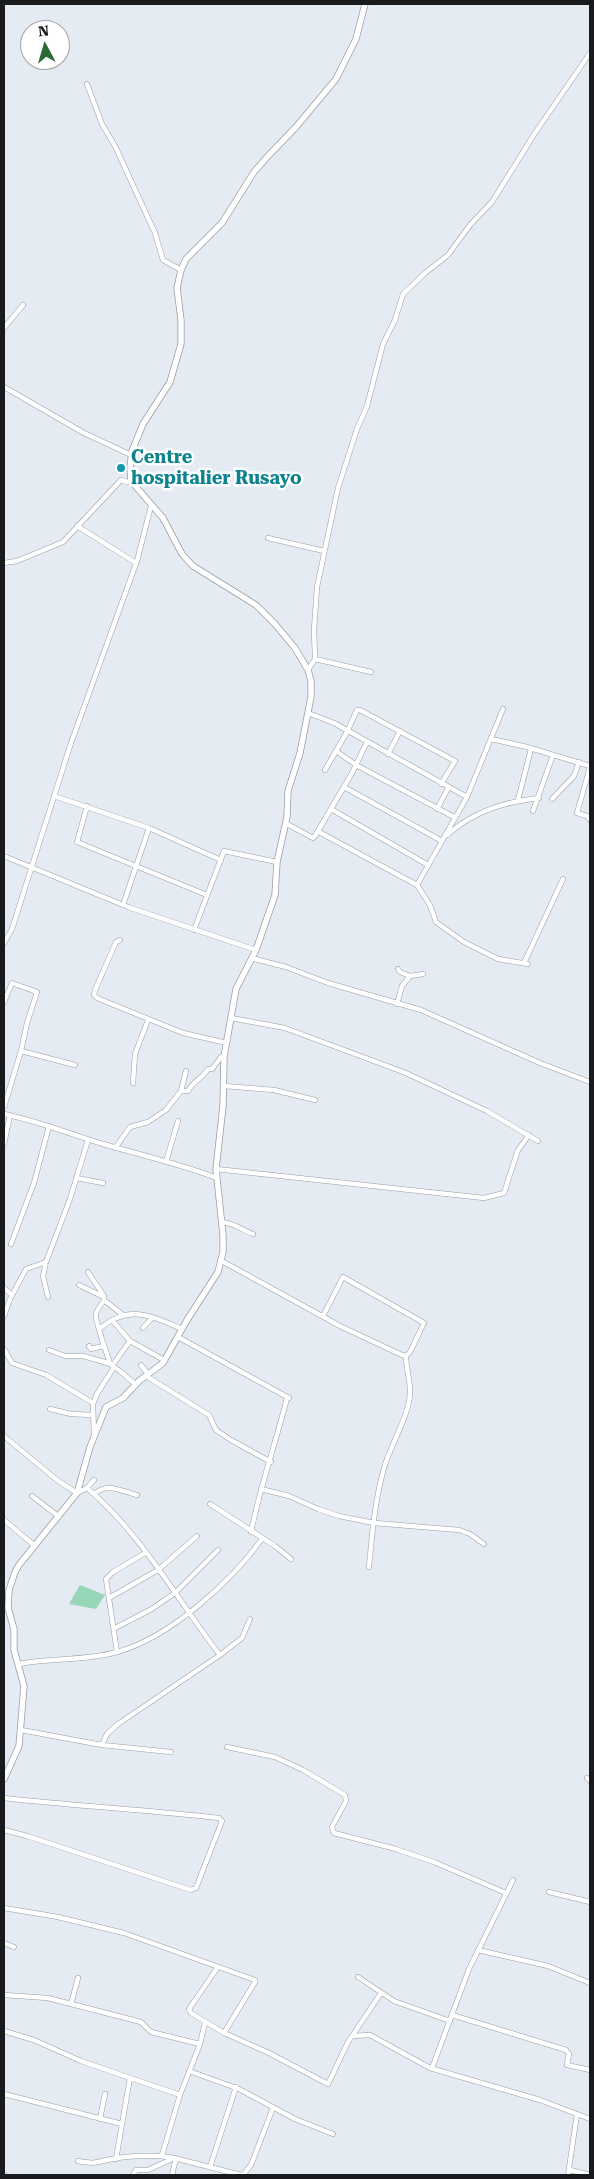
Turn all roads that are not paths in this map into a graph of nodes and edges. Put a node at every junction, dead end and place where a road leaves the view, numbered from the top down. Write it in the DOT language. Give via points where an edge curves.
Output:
graph roads {
  1 [pos="365,4"];
  2 [pos="590,53"];
  3 [pos="87,84"];
  4 [pos="181,270"];
  5 [pos="23,305"];
  6 [pos="4,328"];
  7 [pos="4,387"];
  8 [pos="131,455"];
  9 [pos="131,481"];
  10 [pos="152,506"];
  11 [pos="77,526"];
  12 [pos="268,538"];
  13 [pos="324,551"];
  14 [pos="4,563"];
  15 [pos="136,563"];
  16 [pos="315,659"];
  17 [pos="308,670"];
  18 [pos="371,672"];
  19 [pos="503,709"];
  20 [pos="308,713"];
  21 [pos="400,731"];
  22 [pos="347,732"];
  23 [pos="491,739"];
  24 [pos="367,742"];
  25 [pos="531,749"];
  26 [pos="336,751"];
  27 [pos="388,754"];
  28 [pos="553,755"];
  29 [pos="579,762"];
  30 [pos="356,765"];
  31 [pos="590,767"];
  32 [pos="325,770"];
  33 [pos="441,784"];
  34 [pos="344,786"];
  35 [pos="448,788"];
  36 [pos="54,796"];
  37 [pos="467,798"];
  38 [pos="539,798"];
  39 [pos="552,798"];
  40 [pos="518,800"];
  41 [pos="87,806"];
  42 [pos="331,809"];
  43 [pos="437,809"];
  44 [pos="533,811"];
  45 [pos="454,817"];
  46 [pos="590,820"];
  47 [pos="286,823"];
  48 [pos="148,828"];
  49 [pos="319,832"];
  50 [pos="443,839"];
  51 [pos="4,856"];
  52 [pos="220,860"];
  53 [pos="277,862"];
  54 [pos="428,865"];
  55 [pos="31,866"];
  56 [pos="136,866"];
  57 [pos="564,879"];
  58 [pos="416,885"];
  59 [pos="207,895"];
  60 [pos="123,905"];
  61 [pos="194,930"];
  62 [pos="120,940"];
  63 [pos="4,943"];
  64 [pos="256,950"];
  65 [pos="252,958"];
  66 [pos="398,969"];
  67 [pos="423,974"];
  68 [pos="410,976"];
  69 [pos="4,1002"];
  70 [pos="397,1004"];
  71 [pos="231,1018"];
  72 [pos="148,1020"];
  73 [pos="227,1043"];
  74 [pos="21,1051"];
  75 [pos="224,1057"];
  76 [pos="75,1065"];
  77 [pos="186,1071"];
  78 [pos="590,1082"];
  79 [pos="132,1083"];
  80 [pos="224,1086"];
  81 [pos="181,1091"];
  82 [pos="315,1100"];
  83 [pos="4,1107"];
  84 [pos="4,1114"];
  85 [pos="10,1115"];
  86 [pos="178,1121"];
  87 [pos="49,1126"];
  88 [pos="529,1135"];
  89 [pos="88,1140"];
  90 [pos="538,1141"];
  91 [pos="4,1144"];
  92 [pos="115,1148"];
  93 [pos="166,1162"];
  94 [pos="216,1169"];
  95 [pos="76,1178"];
  96 [pos="216,1178"];
  97 [pos="103,1183"];
  98 [pos="222,1222"];
  99 [pos="253,1234"];
  100 [pos="11,1244"];
  101 [pos="220,1260"];
  102 [pos="46,1262"];
  103 [pos="88,1272"];
  104 [pos="79,1285"];
  105 [pos="4,1288"];
  106 [pos="12,1295"];
  107 [pos="48,1297"];
  108 [pos="104,1298"];
  109 [pos="123,1315"];
  110 [pos="4,1316"];
  111 [pos="323,1316"];
  112 [pos="152,1318"];
  113 [pos="112,1320"];
  114 [pos="143,1328"];
  115 [pos="100,1329"];
  116 [pos="182,1329"];
  117 [pos="178,1337"];
  118 [pos="130,1341"];
  119 [pos="89,1346"];
  120 [pos="104,1346"];
  121 [pos="4,1349"];
  122 [pos="49,1350"];
  123 [pos="406,1356"];
  124 [pos="164,1360"];
  125 [pos="141,1365"];
  126 [pos="112,1366"];
  127 [pos="147,1375"];
  128 [pos="136,1385"];
  129 [pos="94,1405"];
  130 [pos="106,1407"];
  131 [pos="50,1409"];
  132 [pos="93,1415"];
  133 [pos="4,1436"];
  134 [pos="94,1437"];
  135 [pos="271,1462"];
  136 [pos="94,1480"];
  137 [pos="87,1488"];
  138 [pos="261,1489"];
  139 [pos="77,1493"];
  140 [pos="94,1494"];
  141 [pos="137,1495"];
  142 [pos="32,1496"];
  143 [pos="210,1504"];
  144 [pos="58,1516"];
  145 [pos="4,1520"];
  146 [pos="374,1523"];
  147 [pos="251,1532"];
  148 [pos="197,1536"];
  149 [pos="262,1539"];
  150 [pos="484,1544"];
  151 [pos="35,1546"];
  152 [pos="218,1550"];
  153 [pos="145,1553"];
  154 [pos="291,1559"];
  155 [pos="369,1567"];
  156 [pos="158,1570"];
  157 [pos="175,1593"];
  158 [pos="109,1598"];
  159 [pos="189,1612"];
  160 [pos="250,1618"];
  161 [pos="115,1628"];
  162 [pos="117,1652"];
  163 [pos="220,1655"];
  164 [pos="18,1664"];
  165 [pos="21,1730"];
  166 [pos="102,1745"];
  167 [pos="227,1747"];
  168 [pos="171,1752"];
  169 [pos="4,1779"];
  170 [pos="4,1798"];
  171 [pos="4,1830"];
  172 [pos="513,1880"];
  173 [pos="549,1892"];
  174 [pos="506,1893"];
  175 [pos="590,1902"];
  176 [pos="4,1908"];
  177 [pos="4,1943"];
  178 [pos="14,1947"];
  179 [pos="478,1950"];
  180 [pos="218,1967"];
  181 [pos="358,1977"];
  182 [pos="78,1978"];
  183 [pos="590,1983"];
  184 [pos="381,1993"];
  185 [pos="4,1995"];
  186 [pos="71,2004"];
  187 [pos="452,2015"];
  188 [pos="450,2021"];
  189 [pos="205,2022"];
  190 [pos="4,2031"];
  191 [pos="224,2033"];
  192 [pos="353,2036"];
  193 [pos="200,2044"];
  194 [pos="432,2068"];
  195 [pos="590,2070"];
  196 [pos="189,2071"];
  197 [pos="130,2078"];
  198 [pos="236,2087"];
  199 [pos="4,2094"];
  200 [pos="105,2094"];
  201 [pos="180,2095"];
  202 [pos="273,2108"];
  203 [pos="577,2114"];
  204 [pos="100,2119"];
  205 [pos="590,2119"];
  206 [pos="122,2124"];
  207 [pos="333,2134"];
  208 [pos="162,2156"];
  209 [pos="116,2158"];
  210 [pos="175,2158"];
  211 [pos="78,2161"];
  212 [pos="213,2168"];
  213 [pos="569,2173"];
  214 [pos="133,2175"];
  215 [pos="172,2175"];
  216 [pos="214,2175"];
  217 [pos="242,2175"];
  218 [pos="590,2175"];
  1 -- 4 [label="street" via="356,39 336,79 268,156 229,214 194,249"];
  2 -- 13 [label="street" via="492,202 470,225 448,256 403,294 383,344 367,406 348,455"];
  3 -- 4 [label="street" via="102,124 155,233 163,260"];
  4 -- 8 [label="street" via="177,288 181,344 170,382 142,424"];
  5 -- 6 [label="street"];
  7 -- 8 [label="street" via="84,433"];
  8 -- 9 [label="street"];
  9 -- 10 [label="street"];
  9 -- 11 [label="street" via="121,480"];
  10 -- 15 [label="street"];
  10 -- 17 [label="street" via="193,566 256,606 295,648"];
  11 -- 14 [label="street" via="63,542"];
  11 -- 15 [label="street"];
  12 -- 13 [label="street"];
  13 -- 16 [label="street" via="315,608"];
  15 -- 36 [label="street"];
  16 -- 17 [label="street"];
  16 -- 18 [label="street"];
  17 -- 20 [label="street" via="311,681"];
  19 -- 23 [label="street"];
  20 -- 22 [label="street"];
  20 -- 47 [label="street" via="298,761 290,781"];
  21 -- 22 [label="street" via="357,710"];
  21 -- 27 [label="street"];
  21 -- 33 [label="street" via="455,761"];
  22 -- 24 [label="street"];
  22 -- 26 [label="street"];
  23 -- 25 [label="street"];
  23 -- 37 [label="street"];
  24 -- 27 [label="street"];
  24 -- 30 [label="street"];
  25 -- 28 [label="street"];
  25 -- 40 [label="street"];
  26 -- 30 [label="street"];
  26 -- 32 [label="street"];
  27 -- 33 [label="street"];
  28 -- 29 [label="street"];
  28 -- 38 [label="street"];
  29 -- 31 [label="street"];
  29 -- 39 [label="street" via="574,776"];
  30 -- 34 [label="street"];
  30 -- 43 [label="street"];
  31 -- 46 [label="street" via="577,813"];
  33 -- 35 [label="street"];
  34 -- 42 [label="street"];
  34 -- 50 [label="street"];
  35 -- 37 [label="street"];
  35 -- 43 [label="street"];
  36 -- 41 [label="street"];
  36 -- 55 [label="street"];
  37 -- 45 [label="street"];
  38 -- 40 [label="street"];
  38 -- 44 [label="street"];
  40 -- 50 [label="street" via="483,811 460,824"];
  41 -- 48 [label="street"];
  41 -- 56 [label="street" via="77,842"];
  42 -- 49 [label="street"];
  42 -- 54 [label="street"];
  43 -- 45 [label="street"];
  45 -- 50 [label="street"];
  47 -- 49 [label="street" via="313,838"];
  47 -- 53 [label="street"];
  48 -- 52 [label="street"];
  48 -- 56 [label="street"];
  49 -- 58 [label="street"];
  50 -- 54 [label="street"];
  51 -- 55 [label="street"];
  52 -- 53 [label="street" via="224,851"];
  52 -- 59 [label="street"];
  53 -- 64 [label="street" via="275,895"];
  54 -- 58 [label="street"];
  55 -- 60 [label="street"];
  55 -- 63 [label="street" via="12,929"];
  56 -- 59 [label="street"];
  56 -- 60 [label="street"];
  57 -- 58 [label="street" via="526,964 498,959 464,942 436,922 430,905"];
  59 -- 61 [label="street"];
  60 -- 61 [label="street"];
  61 -- 64 [label="street"];
  62 -- 72 [label="street" via="116,942 94,995"];
  64 -- 65 [label="street"];
  65 -- 70 [label="street"];
  65 -- 71 [label="street" via="236,990"];
  66 -- 68 [label="street"];
  67 -- 68 [label="street"];
  68 -- 70 [label="street" via="402,986"];
  69 -- 74 [label="street" via="12,983 37,992"];
  70 -- 78 [label="street" via="421,1010"];
  71 -- 73 [label="street"];
  71 -- 88 [label="street" via="285,1028 406,1073 487,1111"];
  72 -- 73 [label="street" via="183,1034"];
  72 -- 79 [label="street" via="135,1054"];
  73 -- 75 [label="street"];
  74 -- 76 [label="street"];
  74 -- 83 [label="street"];
  75 -- 80 [label="street"];
  75 -- 81 [label="street" via="188,1091"];
  77 -- 81 [label="street"];
  80 -- 82 [label="street" via="274,1090"];
  80 -- 94 [label="street"];
  81 -- 92 [label="street" via="160,1115 130,1127"];
  84 -- 85 [label="street"];
  85 -- 87 [label="street"];
  85 -- 91 [label="street"];
  86 -- 93 [label="street"];
  87 -- 89 [label="street"];
  87 -- 100 [label="street" via="34,1182"];
  88 -- 90 [label="street"];
  88 -- 94 [label="street" via="518,1150 504,1193 484,1198"];
  89 -- 92 [label="street"];
  89 -- 95 [label="street"];
  92 -- 93 [label="street"];
  93 -- 96 [label="street"];
  94 -- 96 [label="street"];
  95 -- 97 [label="street"];
  95 -- 102 [label="street"];
  96 -- 98 [label="street"];
  98 -- 99 [label="street" via="232,1223"];
  98 -- 101 [label="street"];
  101 -- 111 [label="street"];
  101 -- 116 [label="street" via="214,1280"];
  102 -- 106 [label="street" via="26,1269"];
  102 -- 107 [label="street" via="43,1276"];
  103 -- 108 [label="street"];
  104 -- 108 [label="street"];
  105 -- 106 [label="street"];
  106 -- 110 [label="street"];
  108 -- 109 [label="street"];
  108 -- 115 [label="street" via="96,1313"];
  109 -- 112 [label="street" via="139,1313"];
  109 -- 113 [label="street"];
  111 -- 123 [label="street" via="375,1344"];
  111 -- 123 [label="street" via="343,1277 424,1323"];
  112 -- 114 [label="street"];
  112 -- 116 [label="street"];
  113 -- 115 [label="street"];
  113 -- 118 [label="street"];
  115 -- 120 [label="street"];
  116 -- 117 [label="street"];
  117 -- 124 [label="street"];
  117 -- 135 [label="street" via="289,1398"];
  118 -- 124 [label="street"];
  118 -- 126 [label="street"];
  119 -- 120 [label="street" via="92,1349"];
  120 -- 126 [label="street"];
  121 -- 129 [label="street" via="12,1363 54,1379"];
  122 -- 126 [label="street" via="65,1356 83,1356"];
  123 -- 146 [label="street" via="409,1400 383,1470"];
  124 -- 127 [label="street"];
  125 -- 127 [label="street"];
  126 -- 128 [label="street"];
  126 -- 129 [label="street" via="96,1394"];
  127 -- 128 [label="street"];
  127 -- 135 [label="street" via="210,1415 216,1430"];
  128 -- 130 [label="street" via="120,1400"];
  129 -- 130 [label="street"];
  129 -- 132 [label="street"];
  130 -- 134 [label="street"];
  131 -- 132 [label="street"];
  132 -- 134 [label="street"];
  133 -- 139 [label="street"];
  134 -- 139 [label="street"];
  135 -- 138 [label="street"];
  136 -- 137 [label="street"];
  137 -- 139 [label="street"];
  137 -- 140 [label="street"];
  138 -- 146 [label="street" via="339,1516"];
  138 -- 147 [label="street"];
  139 -- 144 [label="street"];
  140 -- 141 [label="street" via="109,1487"];
  140 -- 153 [label="street"];
  142 -- 144 [label="street"];
  143 -- 147 [label="street"];
  144 -- 151 [label="street"];
  145 -- 151 [label="street"];
  146 -- 150 [label="street" via="459,1530"];
  146 -- 155 [label="street"];
  147 -- 149 [label="street"];
  148 -- 156 [label="street"];
  149 -- 154 [label="street"];
  149 -- 159 [label="street" via="246,1561"];
  151 -- 164 [label="street" via="15,1572 8,1598"];
  152 -- 157 [label="street"];
  153 -- 156 [label="street"];
  153 -- 158 [label="street" via="108,1576"];
  156 -- 157 [label="street"];
  156 -- 158 [label="street"];
  157 -- 159 [label="street"];
  157 -- 161 [label="street"];
  158 -- 161 [label="street"];
  159 -- 162 [label="street" via="150,1639"];
  159 -- 163 [label="street"];
  160 -- 163 [label="street" via="242,1638"];
  161 -- 162 [label="street"];
  162 -- 164 [label="street"];
  163 -- 166 [label="street" via="118,1724 106,1734"];
  164 -- 165 [label="street" via="24,1686"];
  165 -- 166 [label="street"];
  165 -- 169 [label="street" via="15,1757"];
  166 -- 168 [label="street"];
  167 -- 174 [label="street" via="275,1757 345,1795 346,1801 332,1827 334,1832 434,1862"];
  170 -- 171 [label="street" via="161,1811 222,1821 196,1888 191,1890"];
  172 -- 174 [label="street"];
  173 -- 175 [label="street"];
  174 -- 179 [label="street"];
  176 -- 180 [label="street" via="124,1933"];
  177 -- 178 [label="street"];
  179 -- 183 [label="street" via="548,1966"];
  179 -- 187 [label="street"];
  180 -- 189 [label="street" via="189,2009"];
  180 -- 191 [label="street" via="256,1981"];
  181 -- 184 [label="street"];
  182 -- 186 [label="street"];
  184 -- 188 [label="street" via="394,2001"];
  184 -- 192 [label="street"];
  185 -- 186 [label="street" via="48,1998"];
  186 -- 193 [label="street" via="140,2022 150,2032"];
  187 -- 188 [label="street"];
  187 -- 195 [label="street" via="566,2050 567,2065"];
  188 -- 194 [label="street"];
  189 -- 191 [label="street"];
  189 -- 193 [label="street"];
  190 -- 197 [label="street"];
  191 -- 192 [label="street" via="328,2084"];
  192 -- 194 [label="street" via="370,2035"];
  193 -- 196 [label="street"];
  194 -- 203 [label="street"];
  196 -- 198 [label="street"];
  196 -- 201 [label="street"];
  197 -- 201 [label="street"];
  197 -- 206 [label="street"];
  198 -- 202 [label="street"];
  198 -- 212 [label="street"];
  199 -- 204 [label="street"];
  200 -- 204 [label="street"];
  201 -- 208 [label="street"];
  202 -- 207 [label="street"];
  202 -- 217 [label="street" via="251,2165"];
  203 -- 205 [label="street"];
  203 -- 213 [label="street"];
  204 -- 206 [label="street"];
  206 -- 209 [label="street"];
  208 -- 209 [label="street"];
  208 -- 210 [label="street"];
  209 -- 211 [label="street" via="95,2164"];
  210 -- 212 [label="street"];
  210 -- 214 [label="street" via="148,2170 136,2170"];
  210 -- 215 [label="street"];
  212 -- 216 [label="street"];
  212 -- 217 [label="street"];
  213 -- 218 [label="street"];
}
